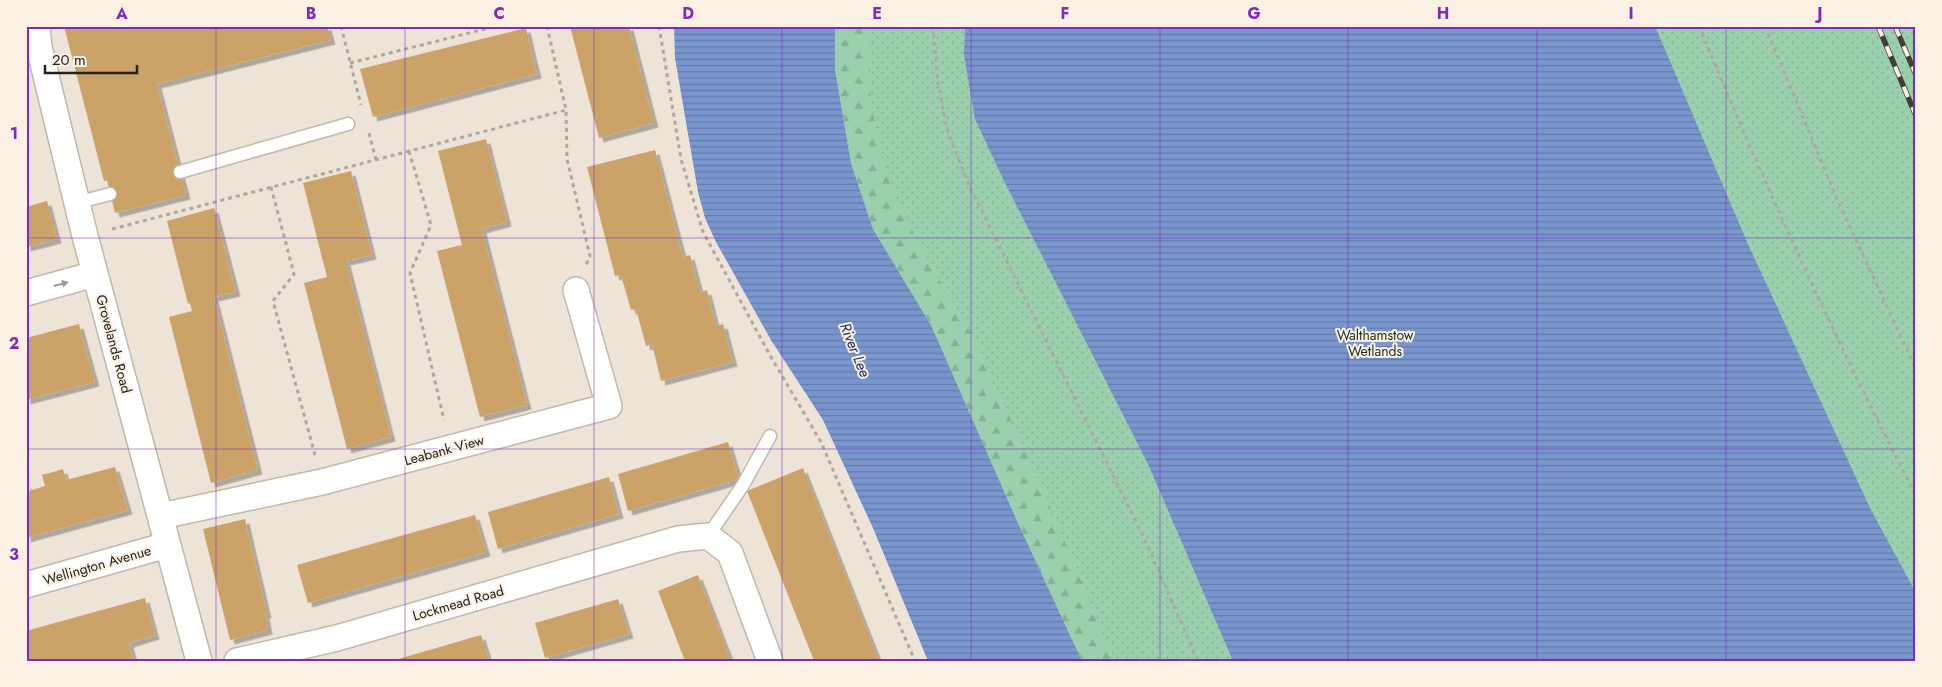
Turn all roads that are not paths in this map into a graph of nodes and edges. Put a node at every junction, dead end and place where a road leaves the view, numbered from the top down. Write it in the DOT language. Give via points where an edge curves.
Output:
graph roads {
  1 [pos="37,26"];
  2 [pos="348,124"];
  3 [pos="180,172"];
  4 [pos="110,194"];
  5 [pos="76,203"];
  6 [pos="95,274"];
  7 [pos="576,290"];
  8 [pos="26,293"];
  9 [pos="770,436"];
  10 [pos="161,516"];
  11 [pos="708,536"];
  12 [pos="167,545"];
  13 [pos="26,585"];
  14 [pos="199,661"];
  15 [pos="237,661"];
  16 [pos="770,661"];
  1 -- 5 [label="street, Grovelands Road" via="39,47"];
  2 -- 3 [label="lane"];
  4 -- 5 [label="lane"];
  5 -- 6 [label="street, Grovelands Road"];
  8 -- 6 [label="street, one-way"];
  6 -- 10 [label="street, Grovelands Road"];
  7 -- 10 [label="street, Leabank View" via="609,406 322,482"];
  9 -- 11 [label="lane" via="743,485"];
  10 -- 12 [label="street, Grovelands Road"];
  11 -- 15 [label="street, Lockmead Road" via="678,539 337,638"];
  11 -- 16 [label="street" via="730,553"];
  12 -- 13 [label="street, Wellington Avenue"];
  12 -- 14 [label="street, Grovelands Road"];
}
